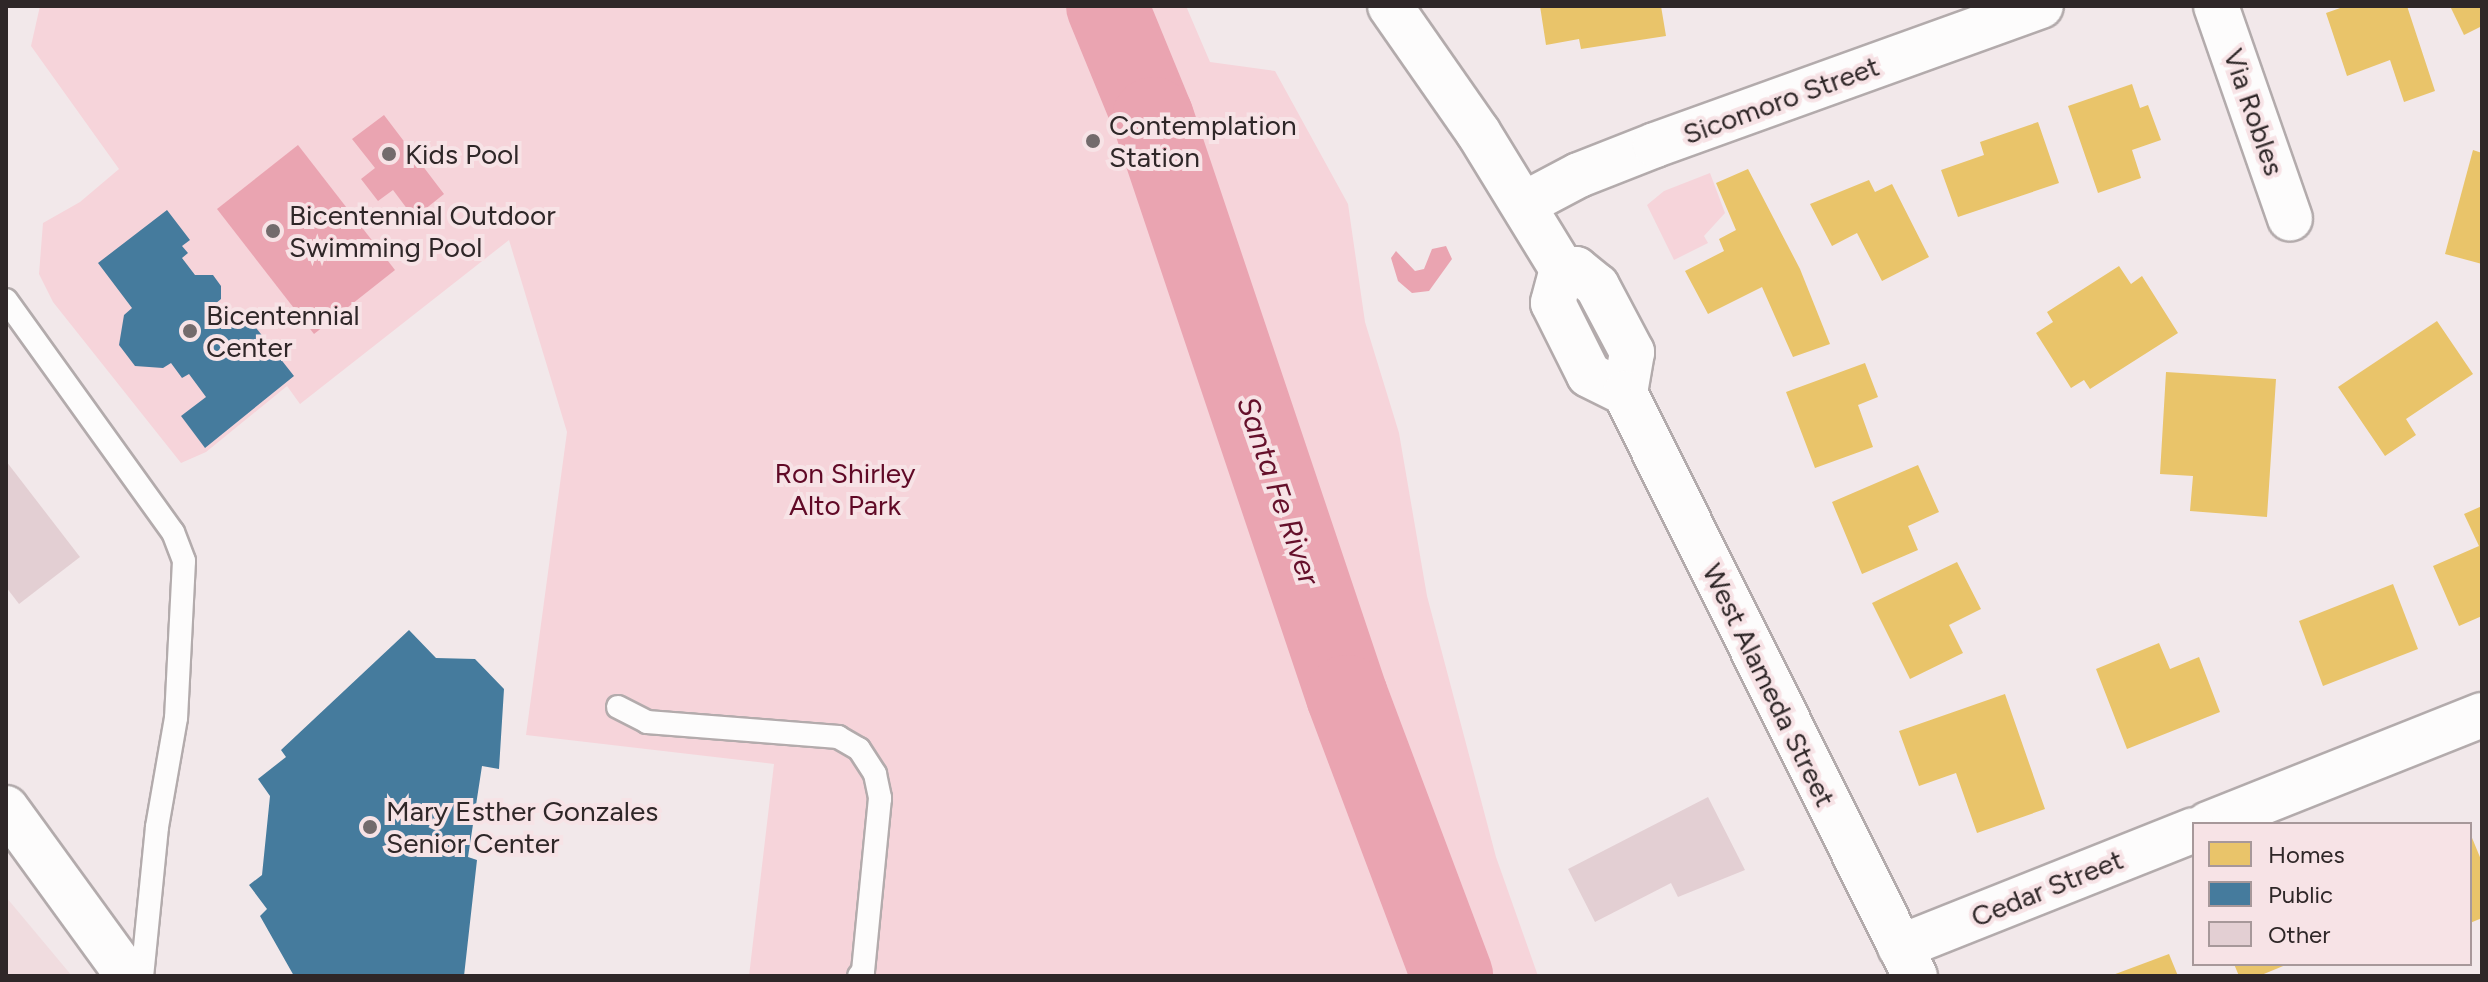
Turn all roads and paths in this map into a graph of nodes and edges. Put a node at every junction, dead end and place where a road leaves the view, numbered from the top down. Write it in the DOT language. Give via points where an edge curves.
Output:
graph roads {
  1 [pos="1390,6"];
  2 [pos="2041,6"];
  3 [pos="2216,6"];
  4 [pos="1524,204"];
  5 [pos="2290,219"];
  6 [pos="6,300"];
  7 [pos="618,707"];
  8 [pos="2482,715"];
  9 [pos="6,808"];
  10 [pos="2213,822"];
  11 [pos="2192,831"];
  12 [pos="1908,962"];
  13 [pos="128,976"];
  14 [pos="142,976"];
  15 [pos="859,976"];
  1 -- 4 [label="street, West Alameda Street"];
  2 -- 4 [label="street, Sicomoro Street" via="1655,145"];
  3 -- 5 [label="street, Via Robles"];
  4 -- 12 [label="street, West Alameda Street" via="1562,269 1576,269 1597,286 1632,352 1625,393"];
  6 -- 14 [label="lane" via="173,532 184,561 176,718 157,827"];
  7 -- 15 [label="lane" via="647,722 838,737 859,749 875,774 880,798"];
  8 -- 10 [label="street"];
  9 -- 13 [label="street"];
  11 -- 12 [label="street, Cedar Street"];
}
